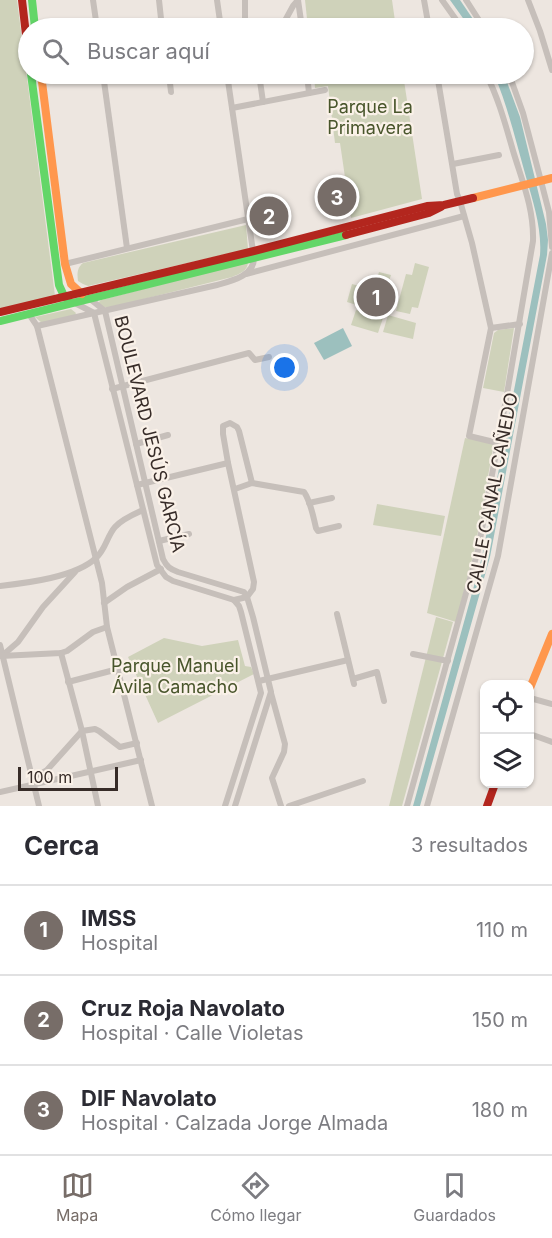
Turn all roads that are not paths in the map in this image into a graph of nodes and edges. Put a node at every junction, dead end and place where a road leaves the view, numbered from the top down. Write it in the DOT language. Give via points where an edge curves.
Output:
graph roads {
  1 [pos="22,0"];
  2 [pos="32,0"];
  3 [pos="93,0"];
  4 [pos="159,0"];
  5 [pos="217,0"];
  6 [pos="245,0"];
  7 [pos="298,0"];
  8 [pos="424,0"];
  9 [pos="442,0"];
  10 [pos="466,0"];
  11 [pos="528,0"];
  12 [pos="24,18"];
  13 [pos="34,18"];
  14 [pos="96,18"];
  15 [pos="161,18"];
  16 [pos="220,18"];
  17 [pos="245,18"];
  18 [pos="286,18"];
  19 [pos="301,18"];
  20 [pos="427,18"];
  21 [pos="455,18"];
  22 [pos="478,18"];
  23 [pos="552,70"];
  24 [pos="32,84"];
  25 [pos="42,84"];
  26 [pos="104,84"];
  27 [pos="170,84"];
  28 [pos="228,84"];
  29 [pos="260,84"];
  30 [pos="308,84"];
  31 [pos="438,84"];
  32 [pos="491,84"];
  33 [pos="513,84"];
  34 [pos="326,90"];
  35 [pos="171,92"];
  36 [pos="309,93"];
  37 [pos="262,102"];
  38 [pos="232,108"];
  39 [pos="499,155"];
  40 [pos="453,164"];
  41 [pos="552,178"];
  42 [pos="540,181"];
  43 [pos="525,185"];
  44 [pos="460,201"];
  45 [pos="464,216"];
  46 [pos="248,219"];
  47 [pos="551,234"];
  48 [pos="552,247"];
  49 [pos="127,248"];
  50 [pos="552,253"];
  51 [pos="254,254"];
  52 [pos="65,264"];
  53 [pos="245,274"];
  54 [pos="80,292"];
  55 [pos="64,296"];
  56 [pos="90,299"];
  57 [pos="75,303"];
  58 [pos="105,311"];
  59 [pos="0,312"];
  60 [pos="29,314"];
  61 [pos="93,314"];
  62 [pos="0,321"];
  63 [pos="520,324"];
  64 [pos="37,326"];
  65 [pos="491,328"];
  66 [pos="269,357"];
  67 [pos="122,386"];
  68 [pos="112,389"];
  69 [pos="168,435"];
  70 [pos="498,442"];
  71 [pos="136,444"];
  72 [pos="228,464"];
  73 [pos="145,483"];
  74 [pos="252,483"];
  75 [pos="136,485"];
  76 [pos="235,489"];
  77 [pos="332,498"];
  78 [pos="309,502"];
  79 [pos="143,510"];
  80 [pos="339,526"];
  81 [pos="189,534"];
  82 [pos="159,541"];
  83 [pos="96,559"];
  84 [pos="166,565"];
  85 [pos="160,570"];
  86 [pos="75,571"];
  87 [pos="0,586"];
  88 [pos="247,597"];
  89 [pos="234,600"];
  90 [pos="104,603"];
  91 [pos="337,614"];
  92 [pos="107,627"];
  93 [pos="552,634"];
  94 [pos="0,645"];
  95 [pos="61,653"];
  96 [pos="413,654"];
  97 [pos="1,656"];
  98 [pos="348,660"];
  99 [pos="448,661"];
  100 [pos="118,669"];
  101 [pos="268,679"];
  102 [pos="533,680"];
  103 [pos="259,681"];
  104 [pos="68,682"];
  105 [pos="271,692"];
  106 [pos="534,699"];
  107 [pos="384,701"];
  108 [pos="552,704"];
  109 [pos="82,731"];
  110 [pos="534,735"];
  111 [pos="552,742"];
  112 [pos="137,743"];
  113 [pos="141,760"];
  114 [pos="90,771"];
  115 [pos="32,776"];
  116 [pos="363,781"];
  117 [pos="34,784"];
  118 [pos="493,788"];
  119 [pos="0,792"];
  120 [pos="39,806"];
  121 [pos="98,806"];
  122 [pos="152,806"];
  123 [pos="225,806"];
  124 [pos="235,806"];
  125 [pos="281,806"];
  126 [pos="289,806"];
  127 [pos="407,806"];
  128 [pos="428,806"];
  129 [pos="487,806"];
  1 -- 12 [label="street"];
  2 -- 13 [label="street"];
  3 -- 14 [label="street"];
  4 -- 15 [label="street"];
  5 -- 16 [label="street"];
  6 -- 17 [label="street"];
  7 -- 18 [label="street"];
  7 -- 19 [label="street"];
  8 -- 20 [label="street"];
  9 -- 21 [label="street"];
  10 -- 22 [label="street"];
  11 -- 23 [label="street"];
  24 -- 55 [label="street" via="55,260"];
  25 -- 52 [label="street"];
  26 -- 49 [label="street"];
  27 -- 35 [label="street"];
  28 -- 38 [label="street"];
  29 -- 37 [label="street"];
  30 -- 36 [label="street"];
  31 -- 40 [label="street"];
  32 -- 43 [label="street"];
  33 -- 42 [label="street"];
  34 -- 36 [label="street"];
  36 -- 37 [label="street"];
  37 -- 38 [label="street"];
  38 -- 46 [label="street"];
  39 -- 40 [label="street"];
  40 -- 44 [label="street"];
  41 -- 42 [label="street"];
  42 -- 43 [label="street"];
  42 -- 47 [label="street"];
  43 -- 44 [label="street"];
  43 -- 63 [label="street" via="534,241"];
  44 -- 45 [label="street"];
  44 -- 51 [label="street" via="427,206"];
  45 -- 53 [label="street"];
  45 -- 65 [label="street"];
  46 -- 49 [label="street"];
  46 -- 51 [label="street"];
  47 -- 48 [label="street"];
  49 -- 52 [label="street"];
  50 -- 128 [label="street, CALLE CANAL CAÑEDO" via="498,556"];
  51 -- 53 [label="street" via="255,262"];
  51 -- 54 [label="street"];
  51 -- 56 [label="street"];
  52 -- 54 [label="street" via="69,281"];
  53 -- 58 [label="street" via="217,285"];
  54 -- 55 [label="street"];
  54 -- 56 [label="street"];
  55 -- 57 [label="street"];
  55 -- 59 [label="street"];
  56 -- 57 [label="street"];
  56 -- 58 [label="street, BOULEVARD JESÚS GARCÍA"];
  57 -- 60 [label="street"];
  57 -- 61 [label="street, BOULEVARD JESÚS GARCÍA"];
  58 -- 61 [label="street"];
  58 -- 67 [label="street, BOULEVARD JESÚS GARCÍA"];
  60 -- 62 [label="street"];
  60 -- 64 [label="street"];
  61 -- 64 [label="street"];
  61 -- 68 [label="street, BOULEVARD JESÚS GARCÍA"];
  63 -- 65 [label="street"];
  63 -- 70 [label="street"];
  64 -- 83 [label="street"];
  65 -- 70 [label="street" via="469,436"];
  66 -- 67 [label="street" via="255,360 249,353"];
  67 -- 68 [label="street"];
  67 -- 71 [label="street, BOULEVARD JESÚS GARCÍA"];
  68 -- 75 [label="street, BOULEVARD JESÚS GARCÍA"];
  69 -- 71 [label="street"];
  70 -- 99 [label="street" via="478,550"];
  71 -- 73 [label="street, BOULEVARD JESÚS GARCÍA"];
  72 -- 73 [label="street"];
  72 -- 74 [label="street" via="223,426 230,423 237,428"];
  72 -- 76 [label="street"];
  73 -- 75 [label="street"];
  73 -- 82 [label="street, BOULEVARD JESÚS GARCÍA"];
  74 -- 76 [label="street"];
  74 -- 78 [label="street" via="304,492"];
  75 -- 79 [label="street, BOULEVARD JESÚS GARCÍA"];
  76 -- 88 [label="street" via="254,582"];
  77 -- 78 [label="street"];
  78 -- 80 [label="street" via="318,531"];
  79 -- 83 [label="street" via="115,527"];
  79 -- 85 [label="street, BOULEVARD JESÚS GARCÍA"];
  81 -- 82 [label="street"];
  82 -- 84 [label="street, BOULEVARD JESÚS GARCÍA"];
  83 -- 86 [label="street"];
  83 -- 90 [label="street"];
  84 -- 85 [label="street"];
  84 -- 88 [label="street, BOULEVARD JESÚS GARCÍA" via="243,592"];
  85 -- 89 [label="street, BOULEVARD JESÚS GARCÍA" via="173,581"];
  85 -- 90 [label="street"];
  86 -- 87 [label="street"];
  86 -- 97 [label="street" via="18,642"];
  88 -- 89 [label="street"];
  88 -- 101 [label="street"];
  89 -- 103 [label="street" via="241,612"];
  90 -- 92 [label="street"];
  91 -- 98 [label="street"];
  92 -- 95 [label="street"];
  92 -- 100 [label="street"];
  93 -- 102 [label="street"];
  94 -- 97 [label="street"];
  95 -- 97 [label="street"];
  95 -- 104 [label="street"];
  96 -- 99 [label="street"];
  97 -- 115 [label="street"];
  98 -- 101 [label="street"];
  98 -- 107 [label="street" via="354,682 377,672"];
  99 -- 127 [label="street"];
  100 -- 104 [label="street"];
  100 -- 112 [label="street"];
  101 -- 103 [label="street"];
  101 -- 105 [label="street"];
  103 -- 123 [label="street" via="261,693"];
  104 -- 109 [label="street"];
  105 -- 124 [label="street"];
  105 -- 125 [label="street" via="285,744 272,778"];
  106 -- 108 [label="street"];
  109 -- 112 [label="street" via="99,730 120,747"];
  109 -- 114 [label="street"];
  109 -- 115 [label="street" via="47,770"];
  110 -- 111 [label="street"];
  112 -- 113 [label="street"];
  113 -- 114 [label="street"];
  113 -- 122 [label="street"];
  114 -- 117 [label="street"];
  114 -- 121 [label="street"];
  115 -- 117 [label="street"];
  116 -- 126 [label="street"];
  117 -- 119 [label="street"];
  117 -- 120 [label="street"];
  118 -- 129 [label="street"];
}
